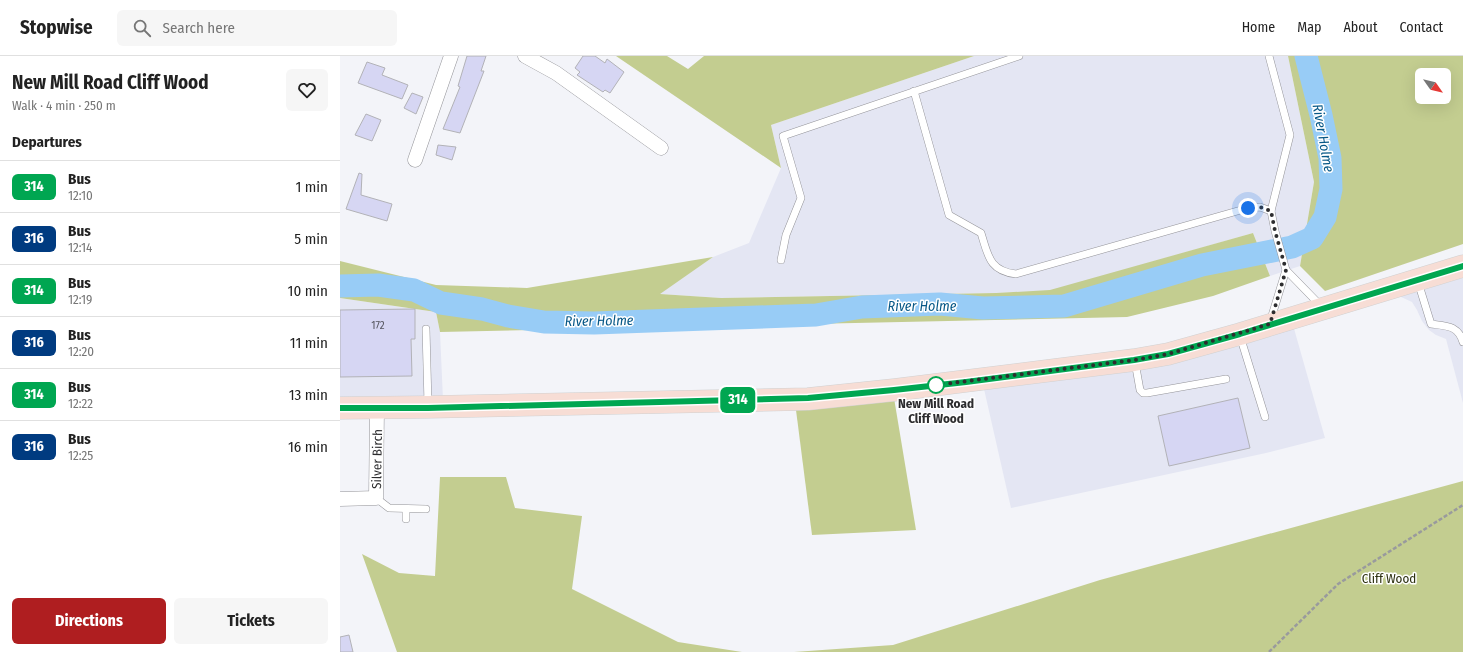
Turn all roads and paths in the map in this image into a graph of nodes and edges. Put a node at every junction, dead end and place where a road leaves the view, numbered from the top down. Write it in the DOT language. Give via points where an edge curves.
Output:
graph roads {
  1 [pos="451,56"];
  2 [pos="525,56"];
  3 [pos="1019,56"];
  4 [pos="1269,56"];
  5 [pos="914,91"];
  6 [pos="661,148"];
  7 [pos="415,160"];
  8 [pos="1271,211"];
  9 [pos="780,260"];
  10 [pos="1463,266"];
  11 [pos="1286,270"];
  12 [pos="1417,280"];
  13 [pos="1323,308"];
  14 [pos="1270,324"];
  15 [pos="426,329"];
  16 [pos="1240,334"];
  17 [pos="1463,342"];
  18 [pos="1134,360"];
  19 [pos="1226,378"];
  20 [pos="340,408"];
  21 [pos="378,408"];
  22 [pos="428,408"];
  23 [pos="1265,417"];
  24 [pos="376,498"];
  25 [pos="340,499"];
  26 [pos="1463,505"];
  27 [pos="406,508"];
  28 [pos="426,509"];
  29 [pos="406,519"];
  30 [pos="1270,652"];
  1 -- 7 [label="street"];
  2 -- 6 [label="street" via="556,73"];
  3 -- 5 [label="lane"];
  4 -- 8 [label="lane" via="1290,134"];
  5 -- 8 [label="lane" via="949,215 980,233 991,262 1006,273 1016,274 1248,208 1260,207"];
  5 -- 9 [label="lane" via="783,136 801,198 786,235"];
  8 -- 11 [label="lane"];
  10 -- 12 [label="main road"];
  11 -- 13 [label="lane"];
  11 -- 14 [label="lane"];
  12 -- 13 [label="main road"];
  12 -- 17 [label="lane" via="1431,324 1450,326 1457,330"];
  13 -- 14 [label="main road"];
  14 -- 16 [label="main road"];
  15 -- 22 [label="lane"];
  16 -- 18 [label="main road" via="1168,354"];
  16 -- 23 [label="lane"];
  18 -- 19 [label="lane" via="1140,390 1143,393"];
  18 -- 22 [label="main road" via="894,390 808,398"];
  20 -- 21 [label="main road"];
  21 -- 22 [label="main road"];
  21 -- 24 [label="street, Silver Birch"];
  24 -- 25 [label="street, Silver Birch"];
  24 -- 27 [label="lane" via="389,508"];
  26 -- 30 [label="path" via="1338,584"];
  27 -- 28 [label="lane"];
  27 -- 29 [label="lane"];
}
